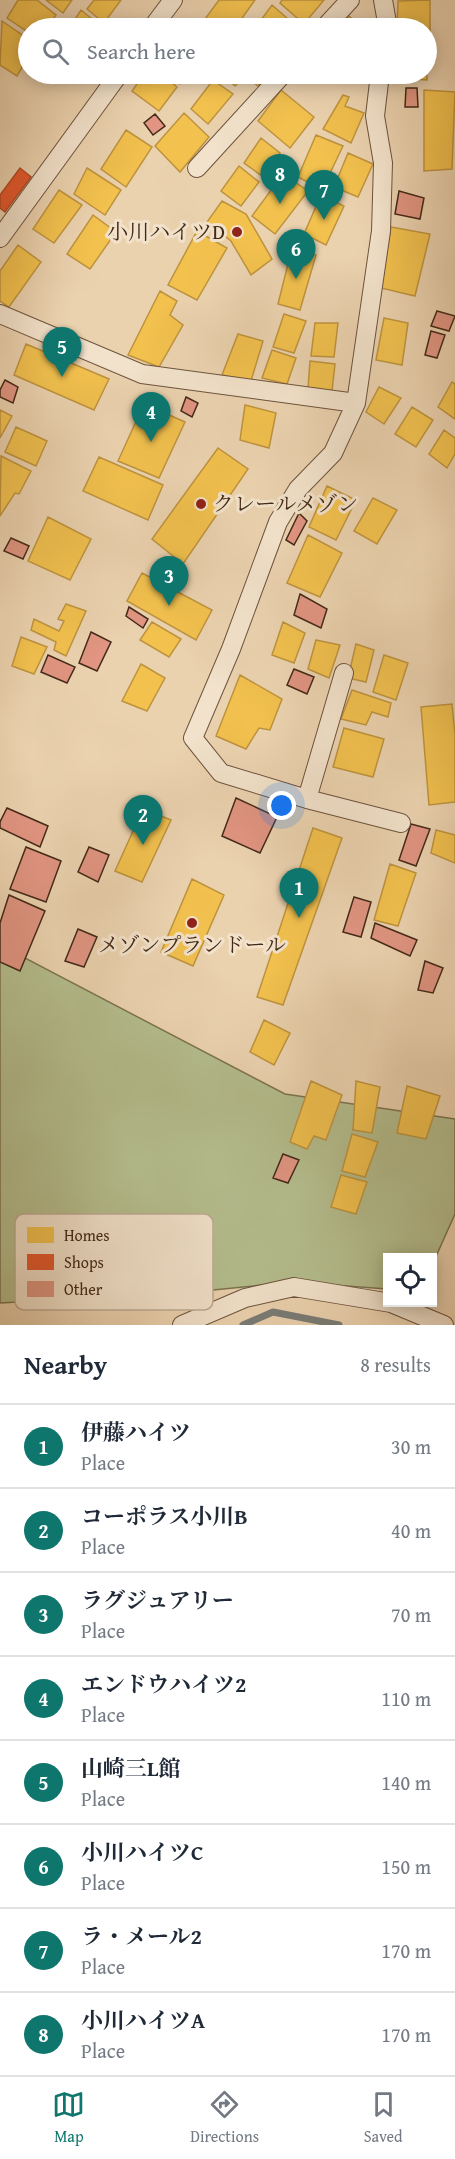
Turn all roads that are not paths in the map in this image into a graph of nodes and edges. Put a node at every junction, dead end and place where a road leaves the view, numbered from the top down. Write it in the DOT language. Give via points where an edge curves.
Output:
graph roads {
  1 [pos="350,0"];
  2 [pos="383,0"];
  3 [pos="166,2"];
  4 [pos="157,18"];
  5 [pos="333,18"];
  6 [pos="386,18"];
  7 [pos="111,84"];
  8 [pos="274,84"];
  9 [pos="379,84"];
  10 [pos="197,168"];
  11 [pos="6,218"];
  12 [pos="0,238"];
  13 [pos="0,314"];
  14 [pos="356,403"];
  15 [pos="344,673"];
  16 [pos="307,799"];
  17 [pos="401,822"];
  18 [pos="182,1325"];
  19 [pos="444,1325"];
  1 -- 5 [label="street"];
  2 -- 6 [label="street"];
  3 -- 4 [label="street"];
  7 -- 11 [label="street"];
  8 -- 10 [label="street"];
  9 -- 14 [label="street" via="375,116 383,163 381,231"];
  11 -- 12 [label="street"];
  13 -- 14 [label="street" via="142,374"];
  14 -- 16 [label="street" via="333,453 298,489 278,522 193,738 221,773"];
  15 -- 16 [label="street"];
  16 -- 17 [label="street"];
  18 -- 19 [label="street" via="245,1298 294,1287 391,1303"];
}
